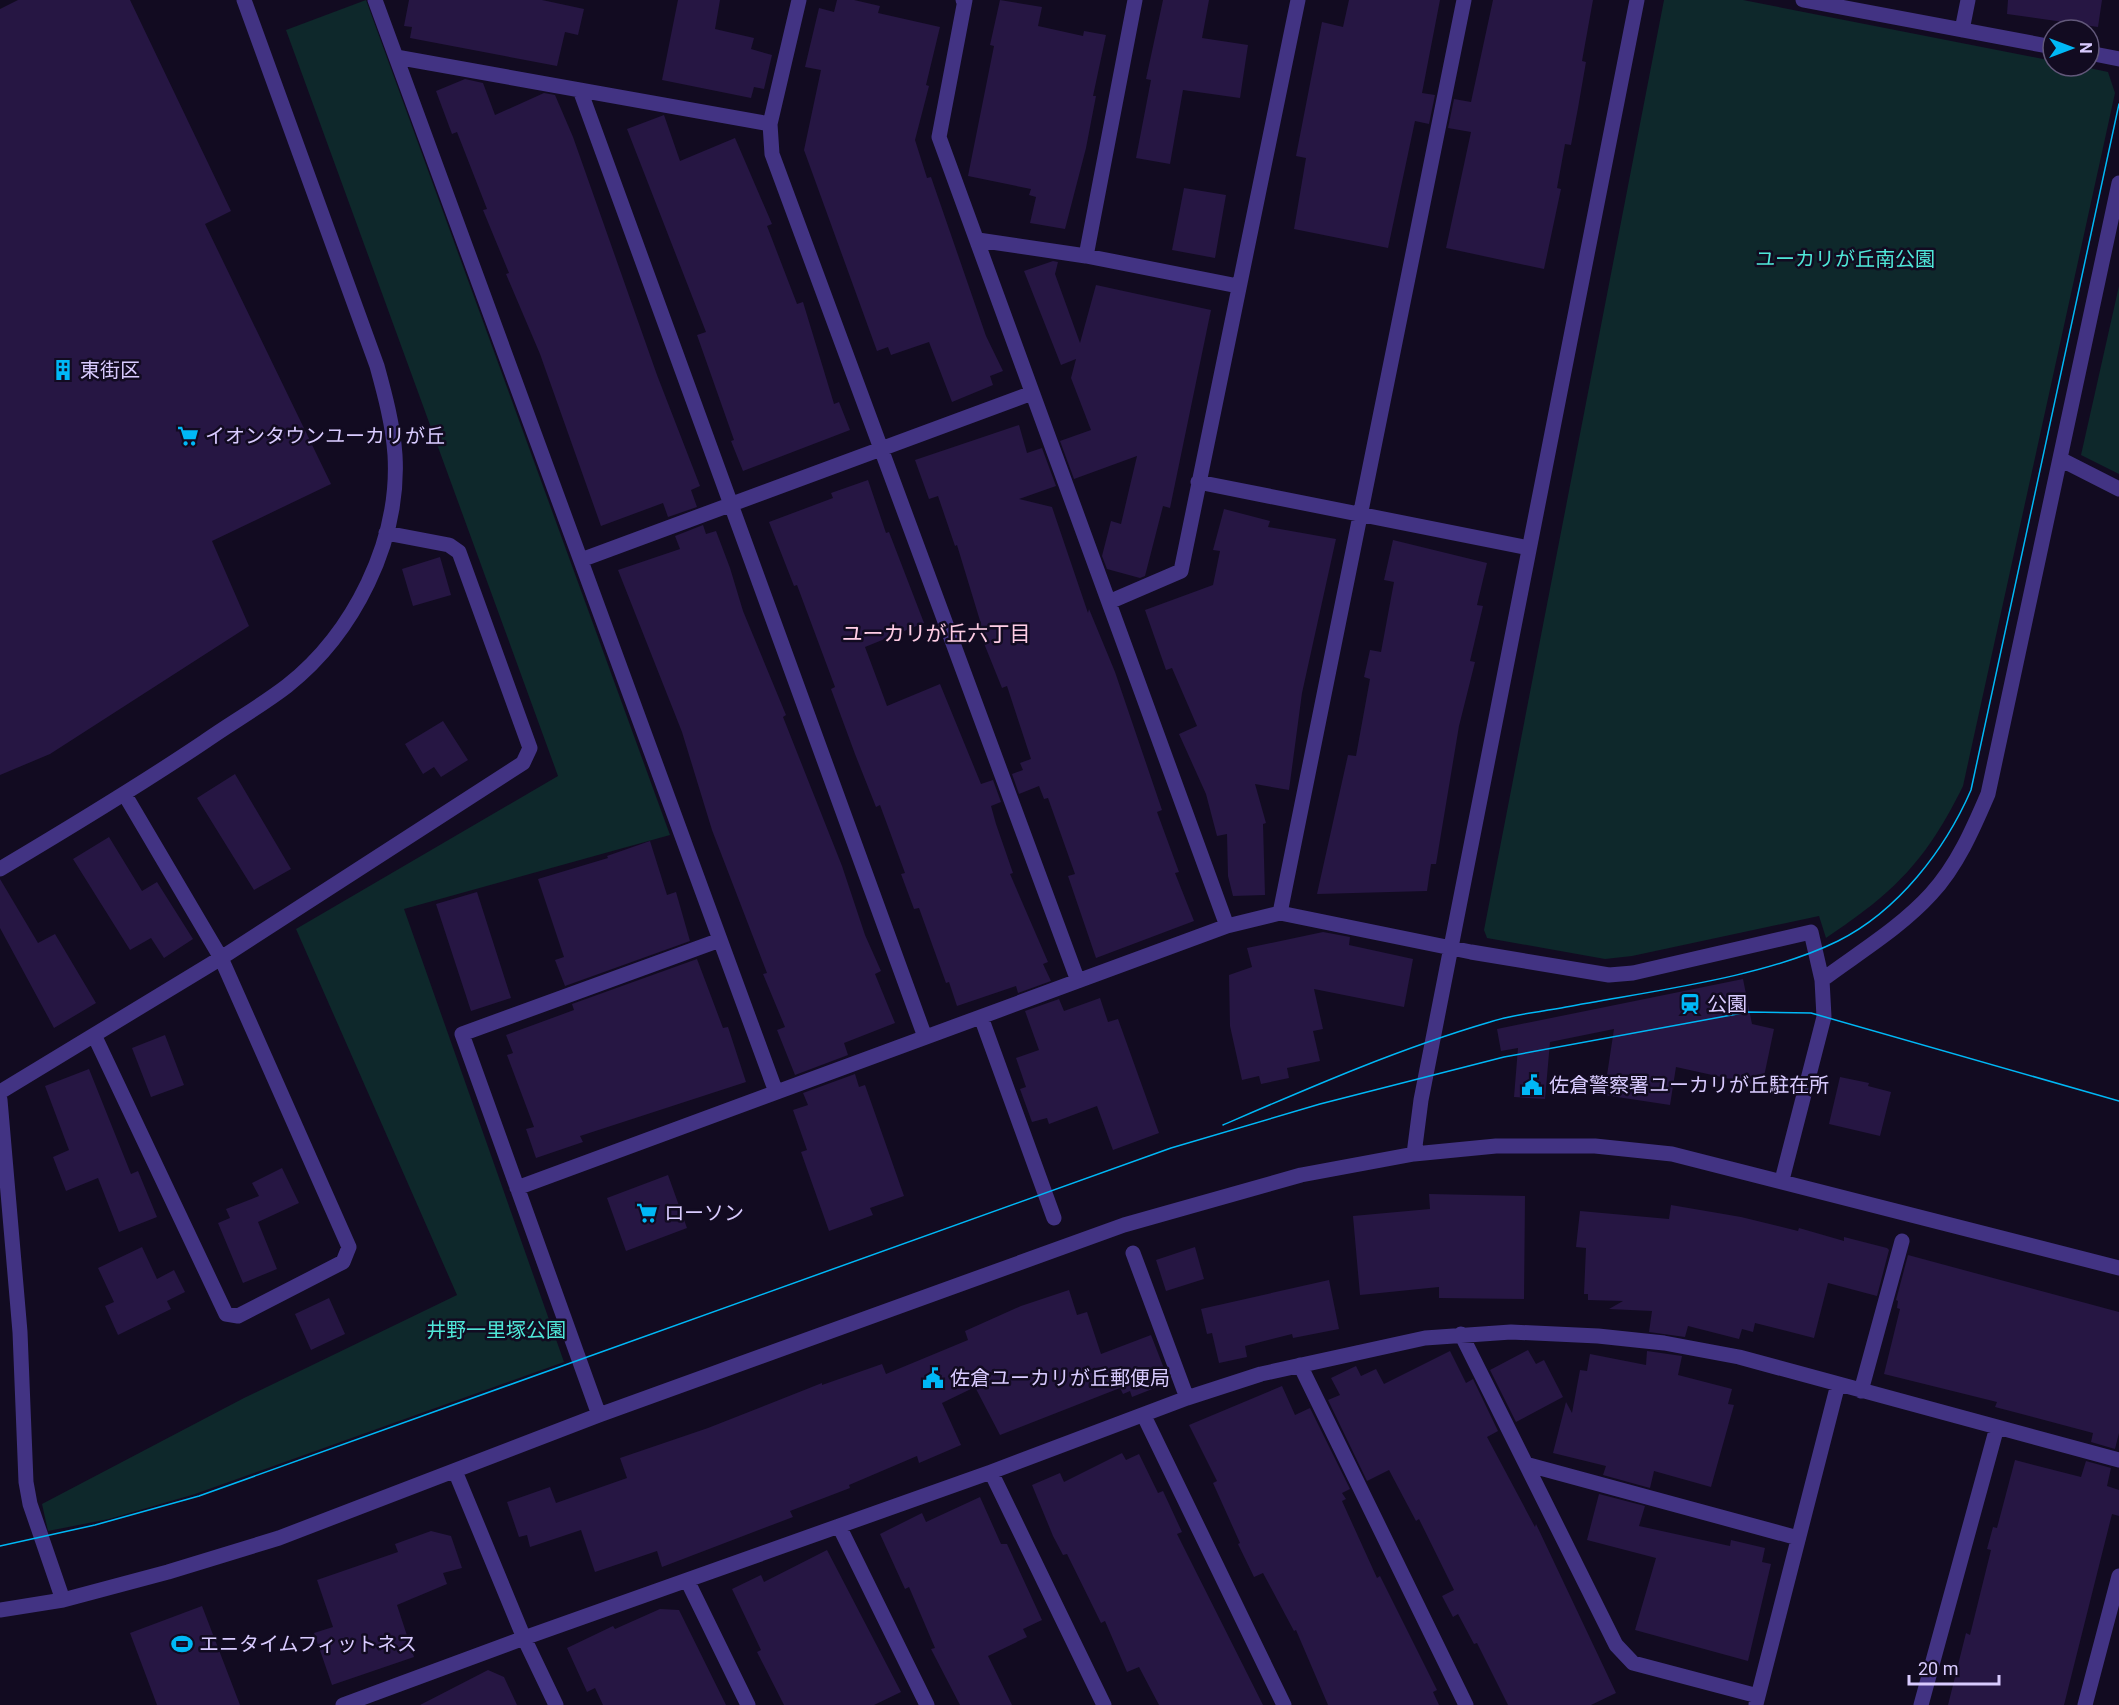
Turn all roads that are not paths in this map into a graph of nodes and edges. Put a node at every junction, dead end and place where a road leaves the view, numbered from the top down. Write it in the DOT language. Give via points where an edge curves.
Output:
graph roads {
  1 [pos="244,0"];
  2 [pos="375,0"];
  3 [pos="799,0"];
  4 [pos="963,0"];
  5 [pos="1136,0"];
  6 [pos="1298,0"];
  7 [pos="1464,0"];
  8 [pos="1637,0"];
  9 [pos="1803,0"];
  10 [pos="1968,0"];
  11 [pos="1962,30"];
  12 [pos="2041,45"];
  13 [pos="2101,56"];
  14 [pos="396,57"];
  15 [pos="2119,59"];
  16 [pos="580,90"];
  17 [pos="771,124"];
  18 [pos="2119,183"];
  19 [pos="978,240"];
  20 [pos="1086,256"];
  21 [pos="1238,286"];
  22 [pos="1032,393"];
  23 [pos="882,448"];
  24 [pos="2060,459"];
  25 [pos="1198,482"];
  26 [pos="2119,489"];
  27 [pos="732,504"];
  28 [pos="1360,515"];
  29 [pos="386,532"];
  30 [pos="1529,548"];
  31 [pos="581,560"];
  32 [pos="1109,602"];
  33 [pos="125,795"];
  34 [pos="0,869"];
  35 [pos="1280,913"];
  36 [pos="1227,926"];
  37 [pos="720,940"];
  38 [pos="1450,948"];
  39 [pos="221,958"];
  40 [pos="1822,980"];
  41 [pos="1078,981"];
  42 [pos="981,1017"];
  43 [pos="95,1037"];
  44 [pos="925,1037"];
  45 [pos="0,1092"];
  46 [pos="776,1092"];
  47 [pos="0,1100"];
  48 [pos="1414,1154"];
  49 [pos="1782,1180"];
  50 [pos="517,1188"];
  51 [pos="1054,1218"];
  52 [pos="1902,1241"];
  53 [pos="1133,1253"];
  54 [pos="2119,1268"];
  55 [pos="1461,1334"];
  56 [pos="1300,1365"];
  57 [pos="1838,1384"];
  58 [pos="1861,1390"];
  59 [pos="1187,1398"];
  60 [pos="599,1415"];
  61 [pos="1144,1416"];
  62 [pos="1997,1427"];
  63 [pos="2119,1460"];
  64 [pos="1529,1465"];
  65 [pos="455,1471"];
  66 [pos="991,1472"];
  67 [pos="839,1526"];
  68 [pos="1798,1538"];
  69 [pos="2119,1576"];
  70 [pos="687,1580"];
  71 [pos="63,1600"];
  72 [pos="0,1610"];
  73 [pos="524,1638"];
  74 [pos="1756,1700"];
  75 [pos="363,1702"];
  76 [pos="344,1705"];
  77 [pos="556,1705"];
  78 [pos="748,1705"];
  79 [pos="927,1705"];
  80 [pos="1104,1705"];
  81 [pos="1284,1705"];
  82 [pos="1466,1705"];
  83 [pos="1921,1705"];
  84 [pos="2085,1705"];
  1 -- 29 [label="street" via="388,406 395,456"];
  2 -- 14 [label="street"];
  3 -- 17 [label="street"];
  4 -- 19 [label="street" via="939,137"];
  5 -- 20 [label="street"];
  6 -- 21 [label="street"];
  7 -- 28 [label="street"];
  8 -- 30 [label="street"];
  9 -- 11 [label="street"];
  10 -- 11 [label="street"];
  11 -- 12 [label="street"];
  13 -- 15 [label="street"];
  14 -- 16 [label="street"];
  14 -- 31 [label="street"];
  16 -- 17 [label="street"];
  16 -- 27 [label="street"];
  17 -- 23 [label="street" via="772,154"];
  18 -- 24 [label="street"];
  19 -- 20 [label="street"];
  19 -- 22 [label="street"];
  20 -- 21 [label="street"];
  21 -- 25 [label="street"];
  22 -- 23 [label="street"];
  22 -- 32 [label="street"];
  23 -- 27 [label="street"];
  23 -- 41 [label="street"];
  24 -- 26 [label="street"];
  24 -- 40 [label="street" via="1988,794 1972,831 1931,894 1894,928"];
  25 -- 28 [label="street"];
  25 -- 32 [label="street" via="1180,571"];
  27 -- 31 [label="street"];
  27 -- 44 [label="street"];
  28 -- 30 [label="street"];
  28 -- 35 [label="street"];
  29 -- 33 [label="street" via="358,601 319,655 288,685"];
  29 -- 39 [label="street" via="449,546 459,552 530,748 523,763"];
  30 -- 38 [label="street"];
  31 -- 37 [label="street"];
  32 -- 36 [label="street"];
  33 -- 34 [label="street"];
  33 -- 39 [label="street"];
  35 -- 36 [label="street"];
  35 -- 38 [label="street"];
  36 -- 41 [label="street"];
  37 -- 46 [label="street"];
  37 -- 50 [label="street" via="462,1034"];
  38 -- 40 [label="street" via="1609,975 1633,973 1811,932"];
  38 -- 48 [label="street" via="1420,1100"];
  39 -- 43 [label="street"];
  39 -- 43 [label="street" via="348,1246 343,1262 238,1316 226,1314"];
  40 -- 49 [label="street" via="1824,1017"];
  41 -- 42 [label="street"];
  42 -- 44 [label="street"];
  42 -- 51 [label="street"];
  43 -- 45 [label="street"];
  44 -- 46 [label="street"];
  46 -- 50 [label="street"];
  47 -- 71 [label="street" via="20,1332 26,1482"];
  48 -- 49 [label="street" via="1496,1146 1595,1146 1672,1154"];
  48 -- 60 [label="street" via="1300,1175 1124,1225"];
  49 -- 54 [label="street"];
  50 -- 60 [label="street"];
  52 -- 58 [label="street"];
  53 -- 59 [label="street"];
  55 -- 56 [label="street"];
  55 -- 57 [label="street" via="1598,1335 1664,1343 1739,1357"];
  55 -- 64 [label="street"];
  56 -- 59 [label="street"];
  56 -- 82 [label="street"];
  57 -- 58 [label="street"];
  57 -- 68 [label="street"];
  58 -- 62 [label="street"];
  59 -- 61 [label="street"];
  60 -- 65 [label="street"];
  61 -- 66 [label="street"];
  61 -- 81 [label="street"];
  62 -- 63 [label="street"];
  62 -- 83 [label="street"];
  64 -- 68 [label="street"];
  64 -- 74 [label="street" via="1616,1645 1633,1663"];
  65 -- 71 [label="street" via="279,1539"];
  65 -- 73 [label="street"];
  66 -- 67 [label="street"];
  66 -- 80 [label="street"];
  67 -- 70 [label="street"];
  67 -- 79 [label="street"];
  68 -- 74 [label="street"];
  69 -- 84 [label="street"];
  70 -- 73 [label="street"];
  70 -- 78 [label="street"];
  71 -- 72 [label="street"];
  73 -- 75 [label="street"];
  73 -- 77 [label="street"];
  75 -- 76 [label="street"];
}
